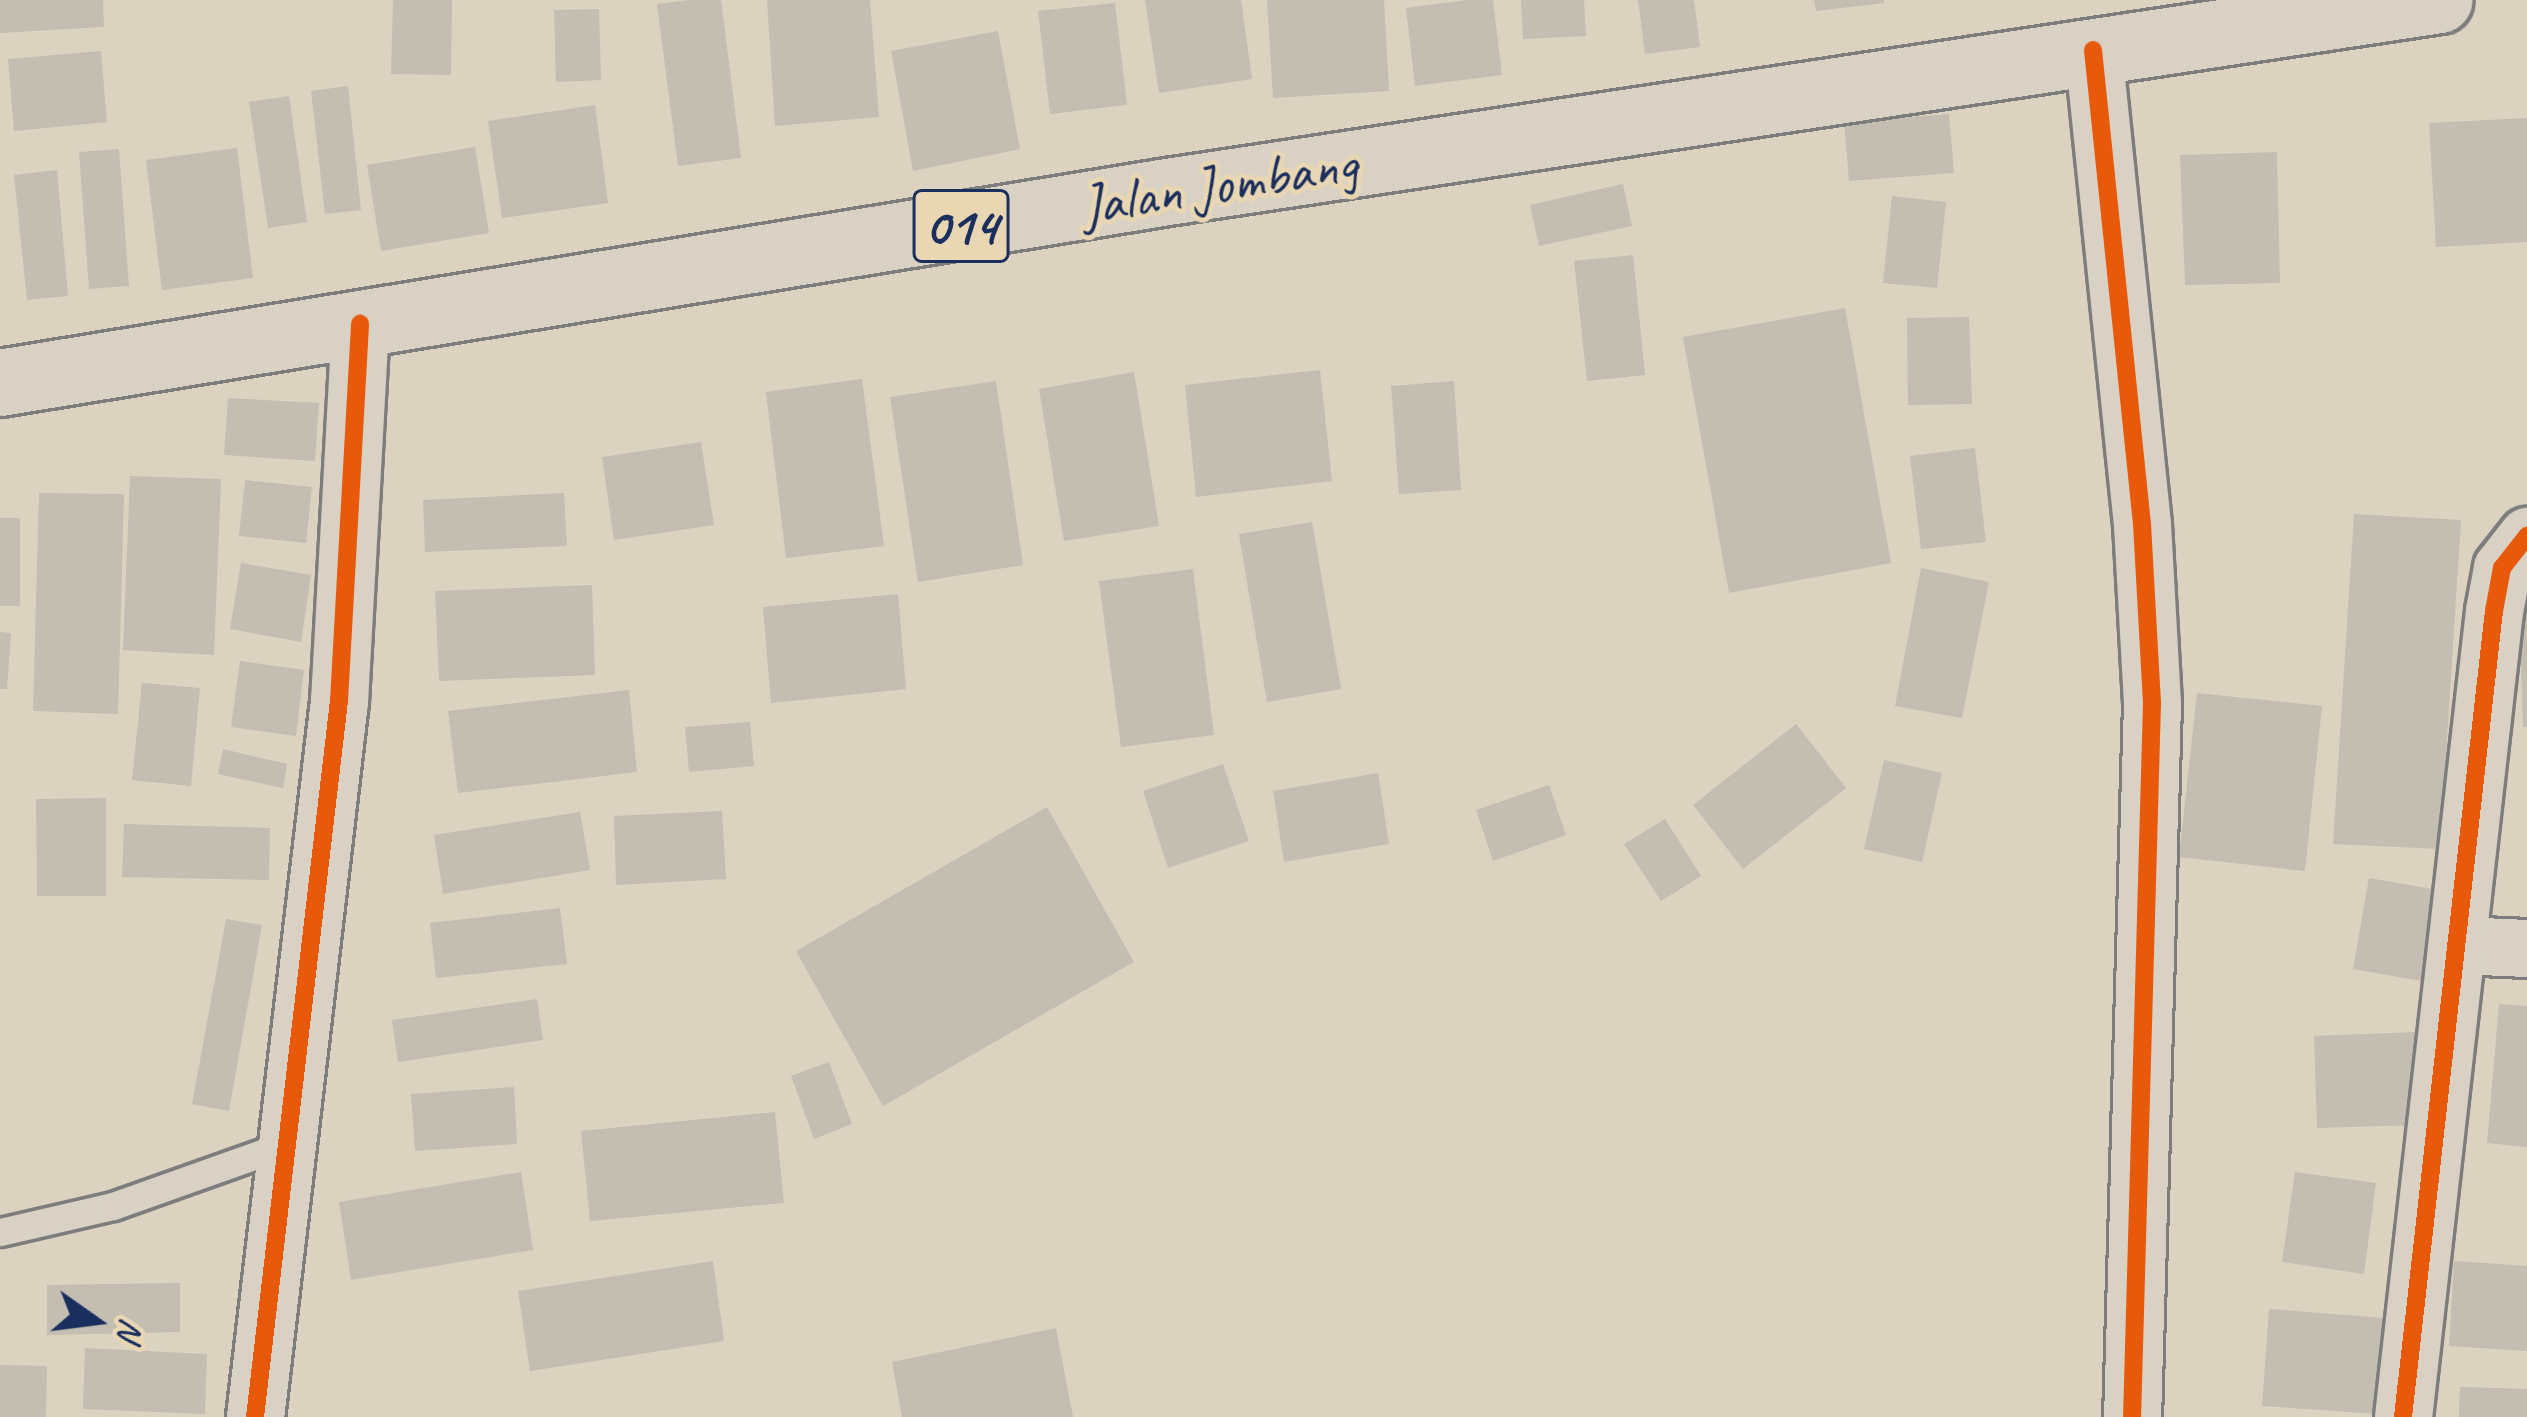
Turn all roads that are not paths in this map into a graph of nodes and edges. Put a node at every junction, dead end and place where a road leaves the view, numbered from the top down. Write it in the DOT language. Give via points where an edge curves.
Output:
graph roads {
  1 [pos="2440,0"];
  2 [pos="2082,51"];
  3 [pos="360,324"];
  4 [pos="0,383"];
  5 [pos="2527,536"];
  6 [pos="2458,945"];
  7 [pos="2527,948"];
  8 [pos="291,1142"];
  9 [pos="0,1232"];
  10 [pos="255,1417"];
  11 [pos="2132,1417"];
  12 [pos="2403,1417"];
  1 -- 2 [label="main road, Jalan Jombang / 014"];
  2 -- 3 [label="main road, Jalan Jombang / 014"];
  2 -- 11 [label="street" via="2142,524 2152,703"];
  3 -- 4 [label="main road, Jalan Jombang / 014"];
  3 -- 8 [label="street" via="339,701"];
  5 -- 6 [label="street" via="2502,568 2494,611"];
  6 -- 7 [label="street"];
  6 -- 12 [label="street"];
  8 -- 9 [label="lane" via="113,1206"];
  8 -- 10 [label="street"];
}
